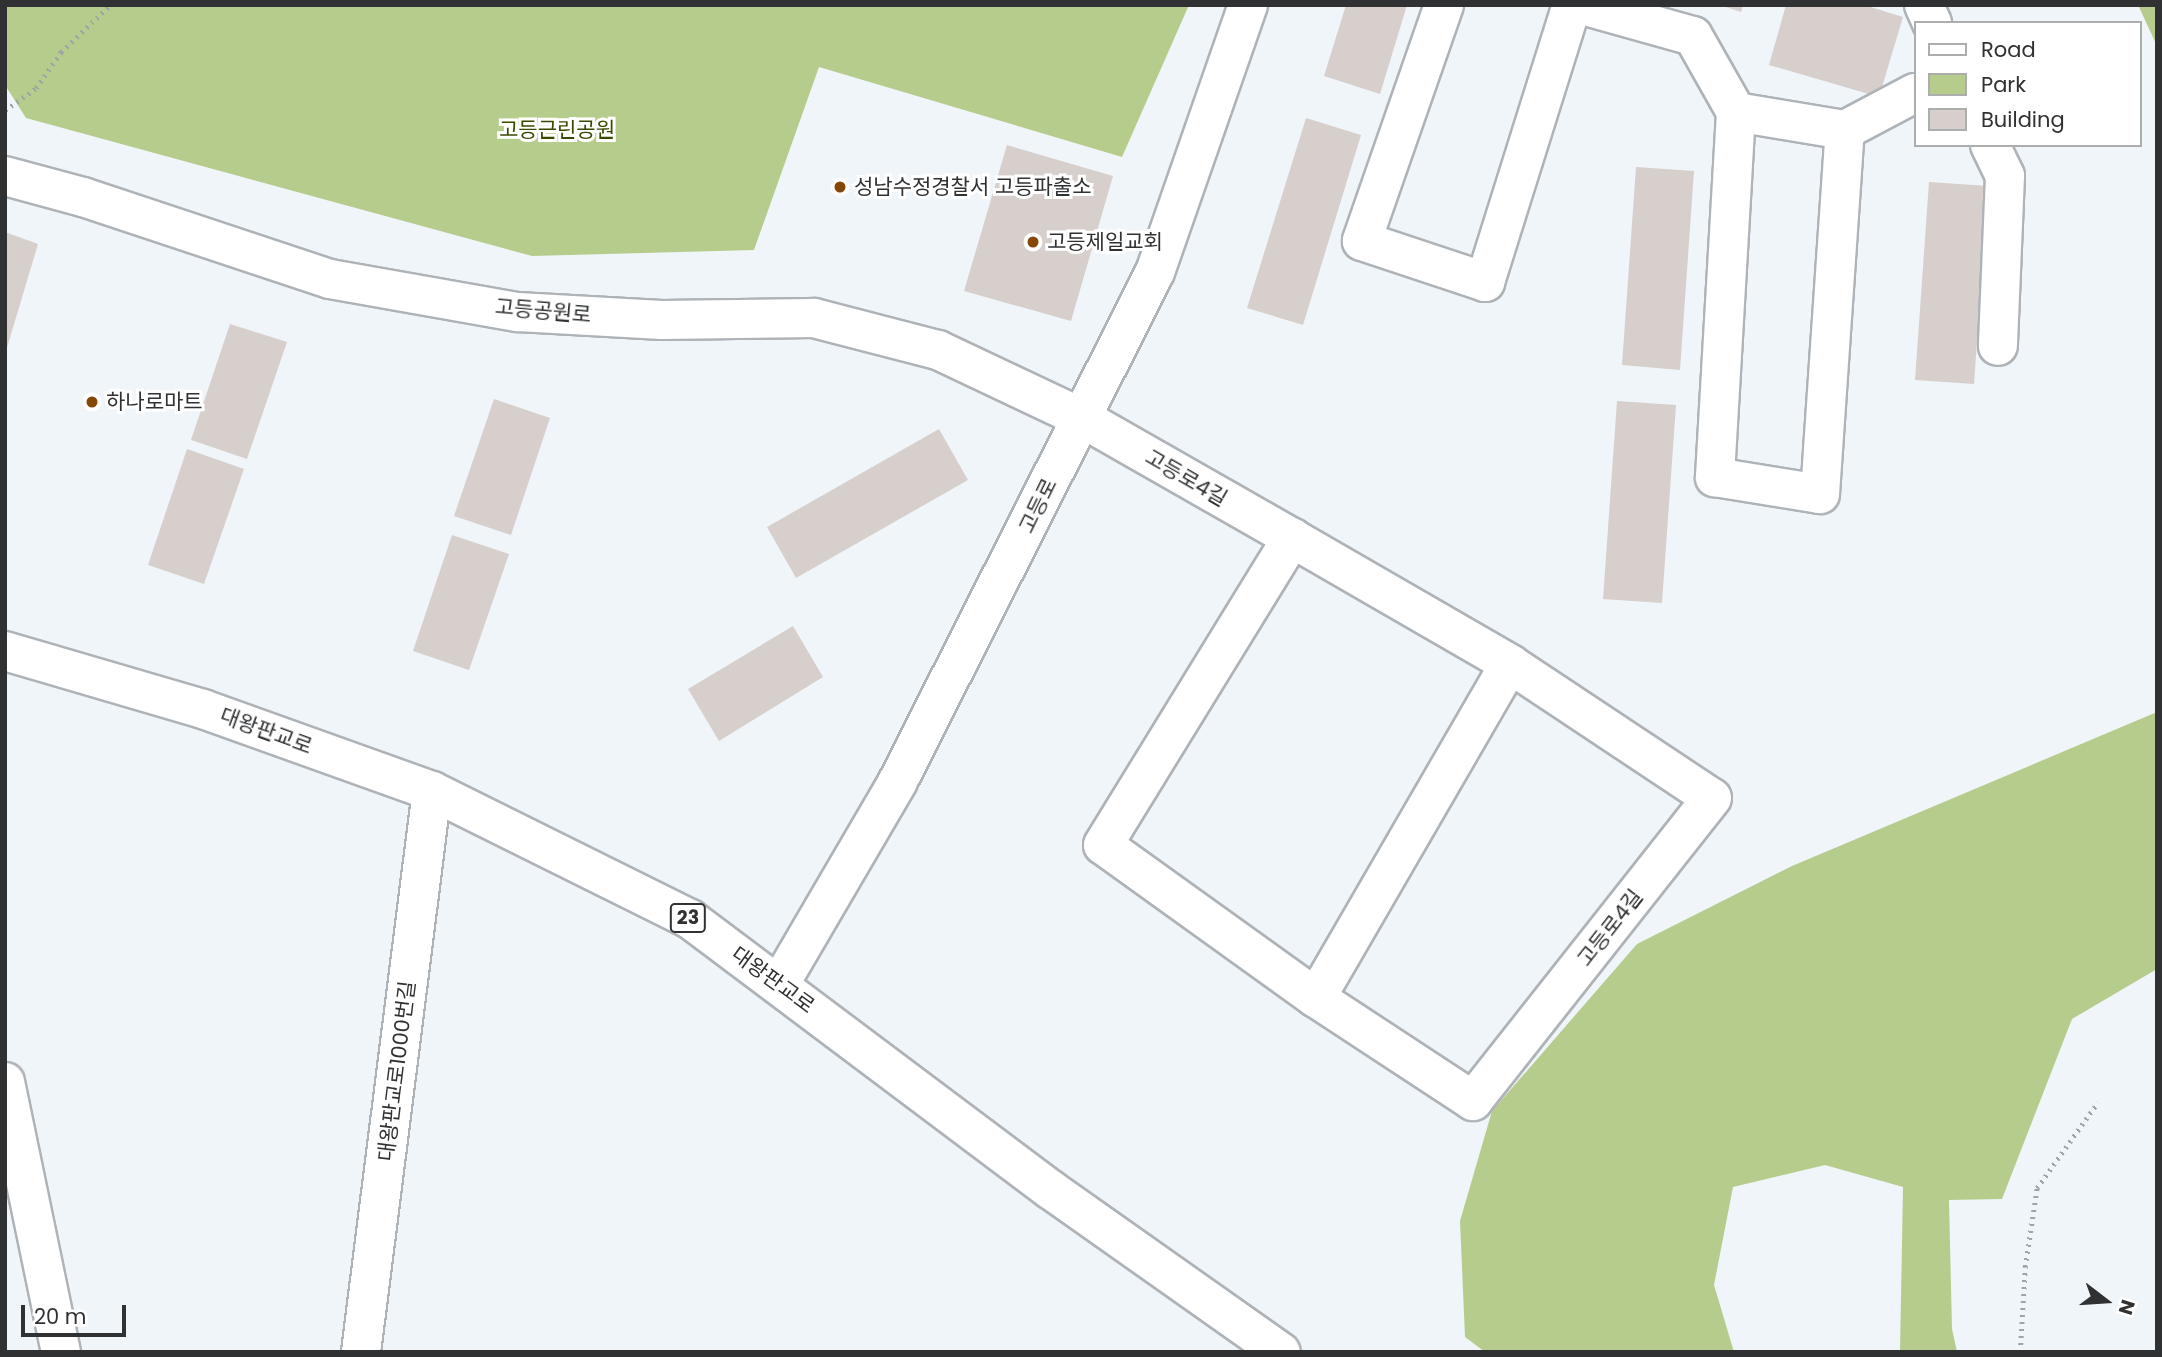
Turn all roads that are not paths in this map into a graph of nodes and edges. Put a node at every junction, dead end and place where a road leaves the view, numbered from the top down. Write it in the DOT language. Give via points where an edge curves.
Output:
graph roads {
  1 [pos="1248,5"];
  2 [pos="1444,5"];
  3 [pos="1572,5"];
  4 [pos="1582,5"];
  5 [pos="1924,5"];
  6 [pos="1931,21"];
  7 [pos="1913,94"];
  8 [pos="1736,112"];
  9 [pos="1845,130"];
  10 [pos="1991,147"];
  11 [pos="5,176"];
  12 [pos="1998,346"];
  13 [pos="1080,417"];
  14 [pos="1292,538"];
  15 [pos="5,651"];
  16 [pos="1510,664"];
  17 [pos="432,791"];
  18 [pos="779,985"];
  19 [pos="1316,998"];
  20 [pos="5,1082"];
  21 [pos="61,1352"];
  22 [pos="361,1352"];
  23 [pos="1281,1352"];
  1 -- 13 [label="street, 고등로" via="1155,272"];
  2 -- 3 [label="street" via="1362,241 1485,282"];
  4 -- 8 [label="street" via="1693,36"];
  5 -- 6 [label="street"];
  7 -- 9 [label="street"];
  8 -- 9 [label="street"];
  8 -- 9 [label="street" via="1715,477 1820,494"];
  10 -- 12 [label="street" via="2006,176"];
  11 -- 13 [label="street, 고등공원로" via="83,197 330,279 518,312 662,320 814,318 938,350"];
  13 -- 14 [label="street, 고등로4길"];
  13 -- 18 [label="street, 고등로" via="898,781"];
  14 -- 16 [label="street, 고등로4길"];
  14 -- 19 [label="street, 고등로4길" via="1103,845"];
  15 -- 17 [label="street, 대왕판교로 / 23" via="202,709"];
  16 -- 19 [label="street"];
  16 -- 19 [label="street, 고등로4길" via="1713,798 1473,1101"];
  17 -- 18 [label="street, 대왕판교로 / 23" via="690,919"];
  17 -- 22 [label="street, 대왕판교로1000번길"];
  18 -- 23 [label="street, 대왕판교로 / 23" via="1051,1190"];
  20 -- 21 [label="street"];
}
